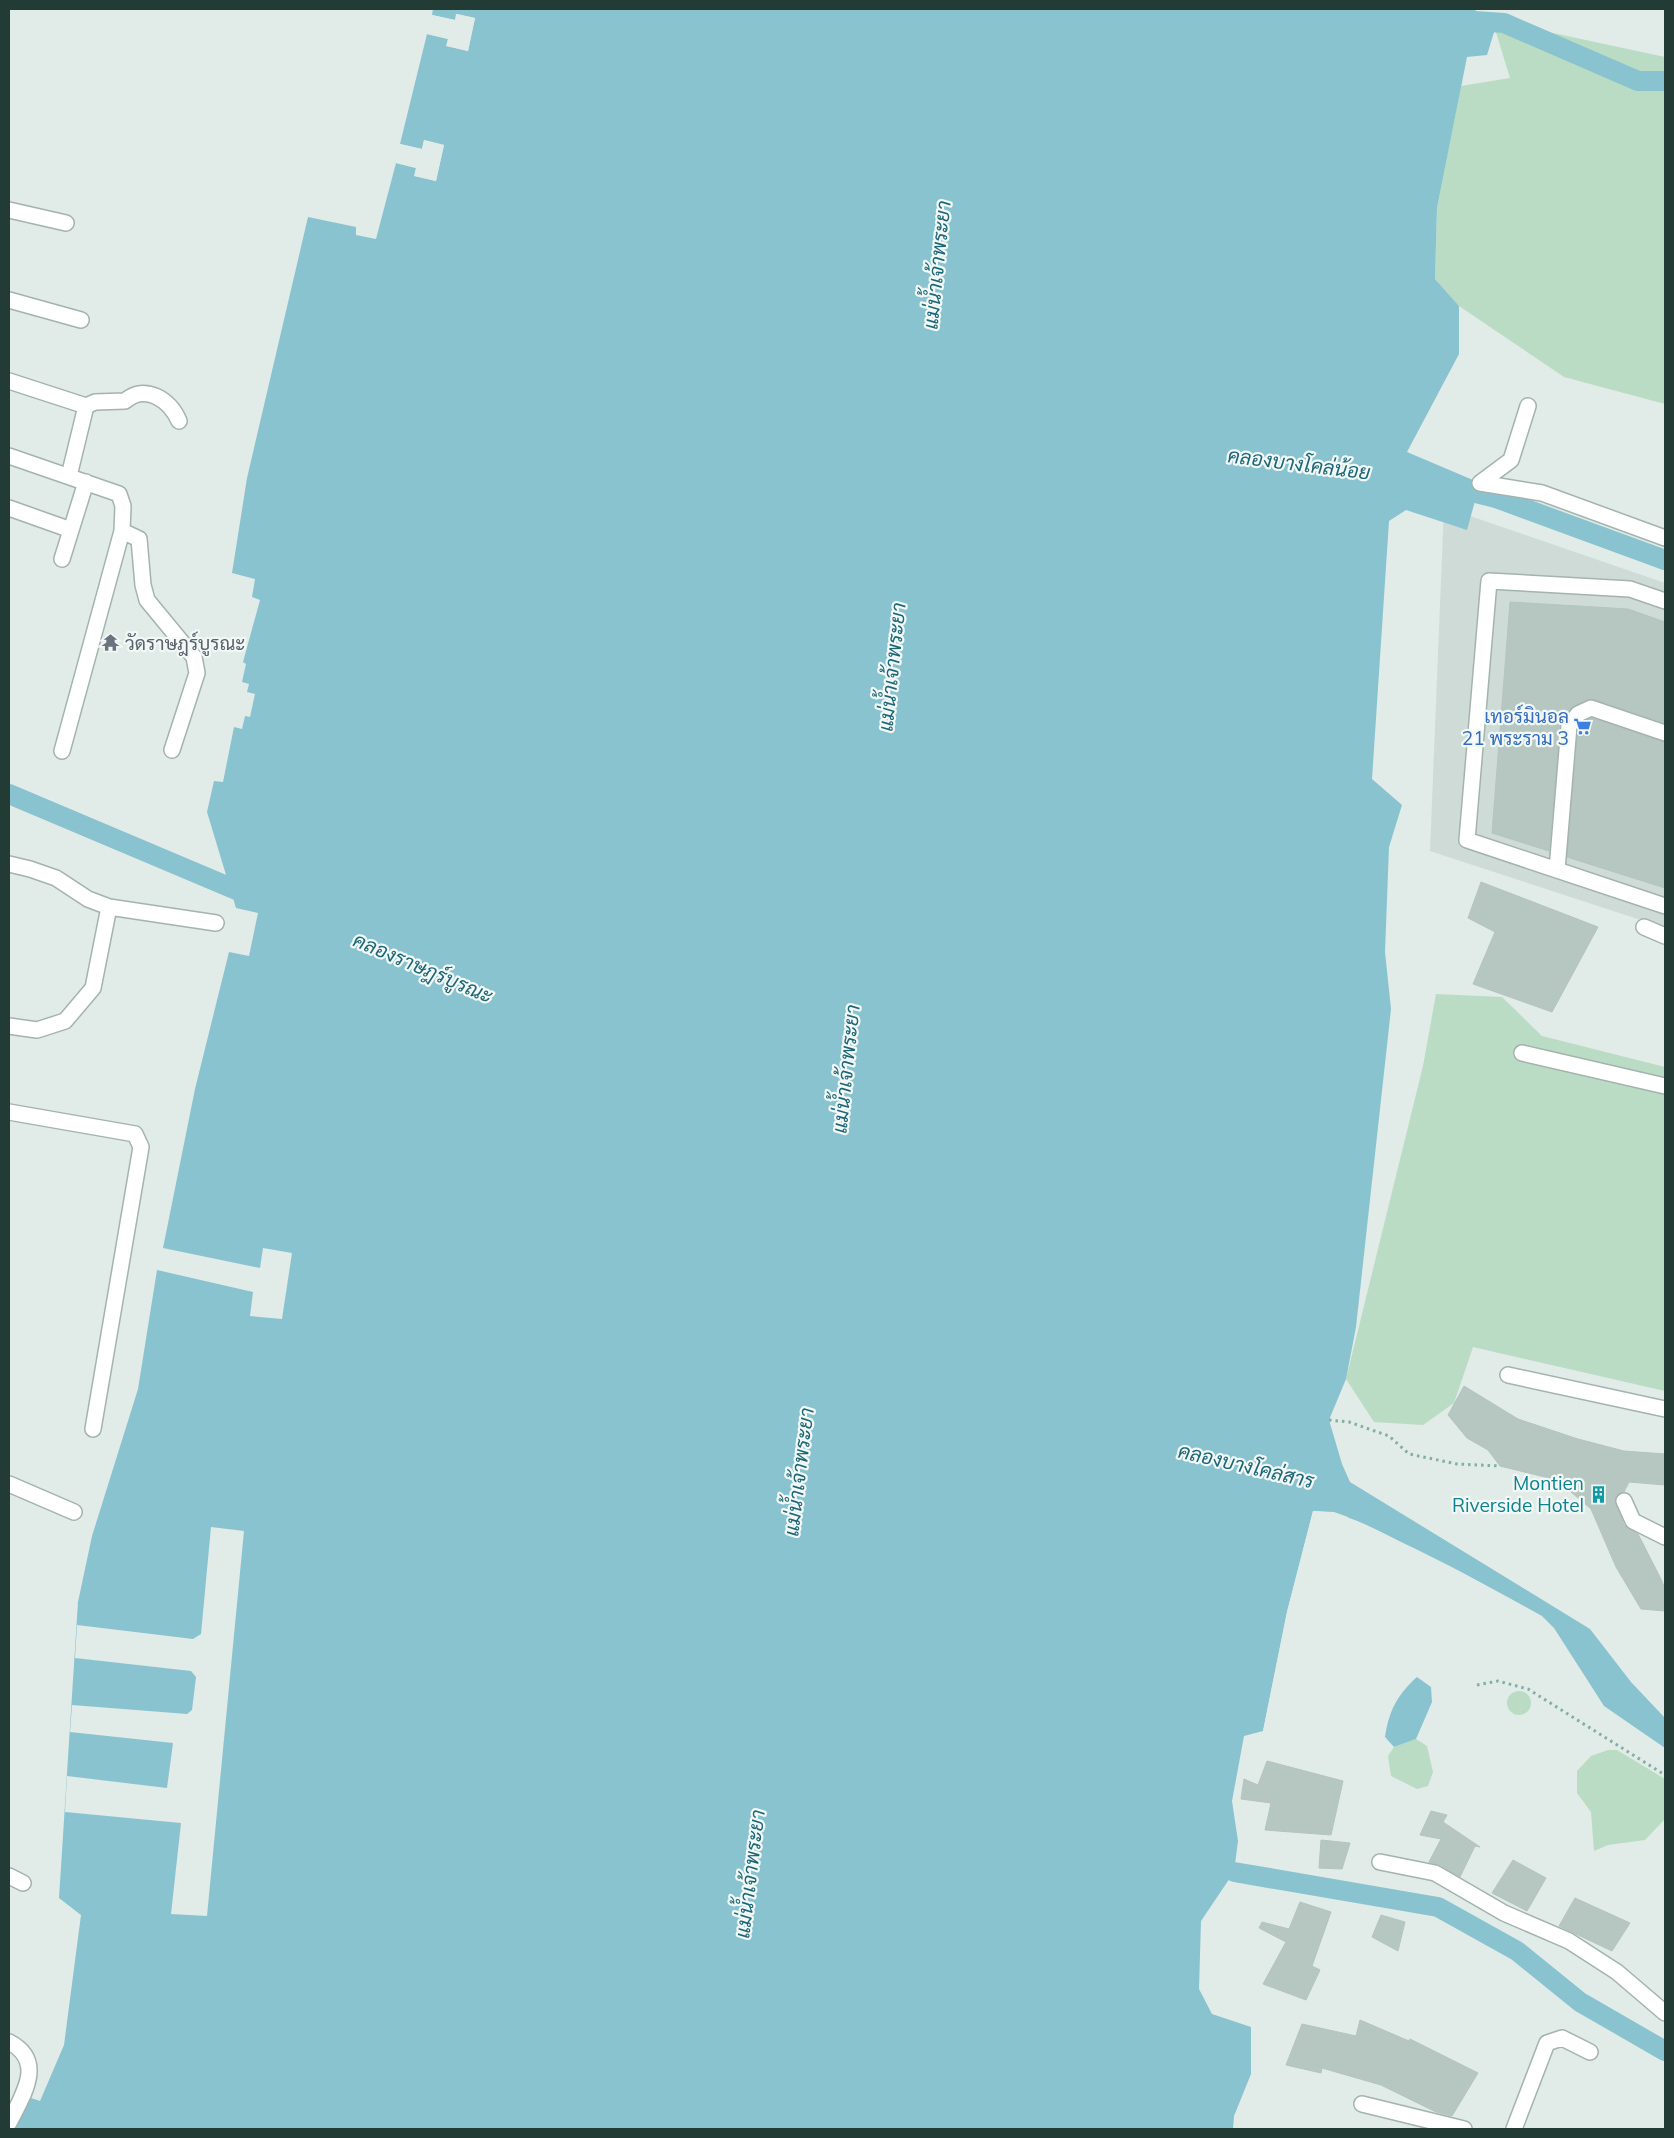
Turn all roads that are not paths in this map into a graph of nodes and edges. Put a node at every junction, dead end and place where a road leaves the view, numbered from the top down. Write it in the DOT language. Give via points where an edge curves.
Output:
graph roads {
  1 [pos="9,210"];
  2 [pos="66,223"];
  3 [pos="9,300"];
  4 [pos="81,320"];
  5 [pos="9,381"];
  6 [pos="86,406"];
  7 [pos="1528,406"];
  8 [pos="179,421"];
  9 [pos="9,456"];
  10 [pos="69,476"];
  11 [pos="86,482"];
  12 [pos="9,508"];
  13 [pos="71,530"];
  14 [pos="122,531"];
  15 [pos="1665,538"];
  16 [pos="62,559"];
  17 [pos="1665,602"];
  18 [pos="1665,733"];
  19 [pos="172,750"];
  20 [pos="62,751"];
  21 [pos="9,864"];
  22 [pos="1557,870"];
  23 [pos="1665,906"];
  24 [pos="109,907"];
  25 [pos="216,923"];
  26 [pos="1644,927"];
  27 [pos="1665,936"];
  28 [pos="9,1026"];
  29 [pos="1522,1053"];
  30 [pos="1665,1086"];
  31 [pos="9,1112"];
  32 [pos="1508,1375"];
  33 [pos="1665,1409"];
  34 [pos="93,1429"];
  35 [pos="9,1484"];
  36 [pos="1624,1501"];
  37 [pos="74,1512"];
  38 [pos="1665,1537"];
  39 [pos="1380,1862"];
  40 [pos="9,1876"];
  41 [pos="23,1883"];
  42 [pos="1665,2013"];
  43 [pos="9,2042"];
  44 [pos="1590,2052"];
  45 [pos="1362,2104"];
  46 [pos="9,2123"];
  47 [pos="1464,2129"];
  48 [pos="1514,2129"];
  1 -- 2 [label="street"];
  3 -- 4 [label="street"];
  5 -- 6 [label="street"];
  6 -- 8 [label="street" via="95,402 125,401 131,395 141,393 162,398 174,408"];
  6 -- 10 [label="street"];
  7 -- 15 [label="street" via="1511,460 1480,483 1542,493"];
  9 -- 10 [label="street"];
  10 -- 11 [label="street"];
  11 -- 13 [label="street"];
  11 -- 14 [label="street" via="120,494"];
  12 -- 13 [label="street"];
  13 -- 16 [label="street"];
  14 -- 19 [label="street" via="139,539 147,600 194,657 197,673"];
  14 -- 20 [label="street"];
  17 -- 22 [label="street" via="1630,589 1489,581 1467,840"];
  18 -- 22 [label="street" via="1591,708 1578,714 1568,726"];
  21 -- 24 [label="street" via="56,878 88,899"];
  22 -- 23 [label="street"];
  24 -- 25 [label="street"];
  24 -- 28 [label="street" via="93,988 65,1021 37,1030"];
  26 -- 27 [label="street"];
  29 -- 30 [label="street"];
  31 -- 34 [label="street" via="135,1134 141,1147"];
  32 -- 33 [label="street"];
  35 -- 37 [label="street"];
  36 -- 38 [label="street" via="1634,1521"];
  39 -- 42 [label="street" via="1435,1873 1504,1913 1569,1941 1617,1972"];
  40 -- 41 [label="street"];
  43 -- 46 [label="street" via="20,2048 30,2065 26,2088"];
  44 -- 48 [label="street" via="1562,2038 1547,2043"];
  45 -- 47 [label="street"];
}
